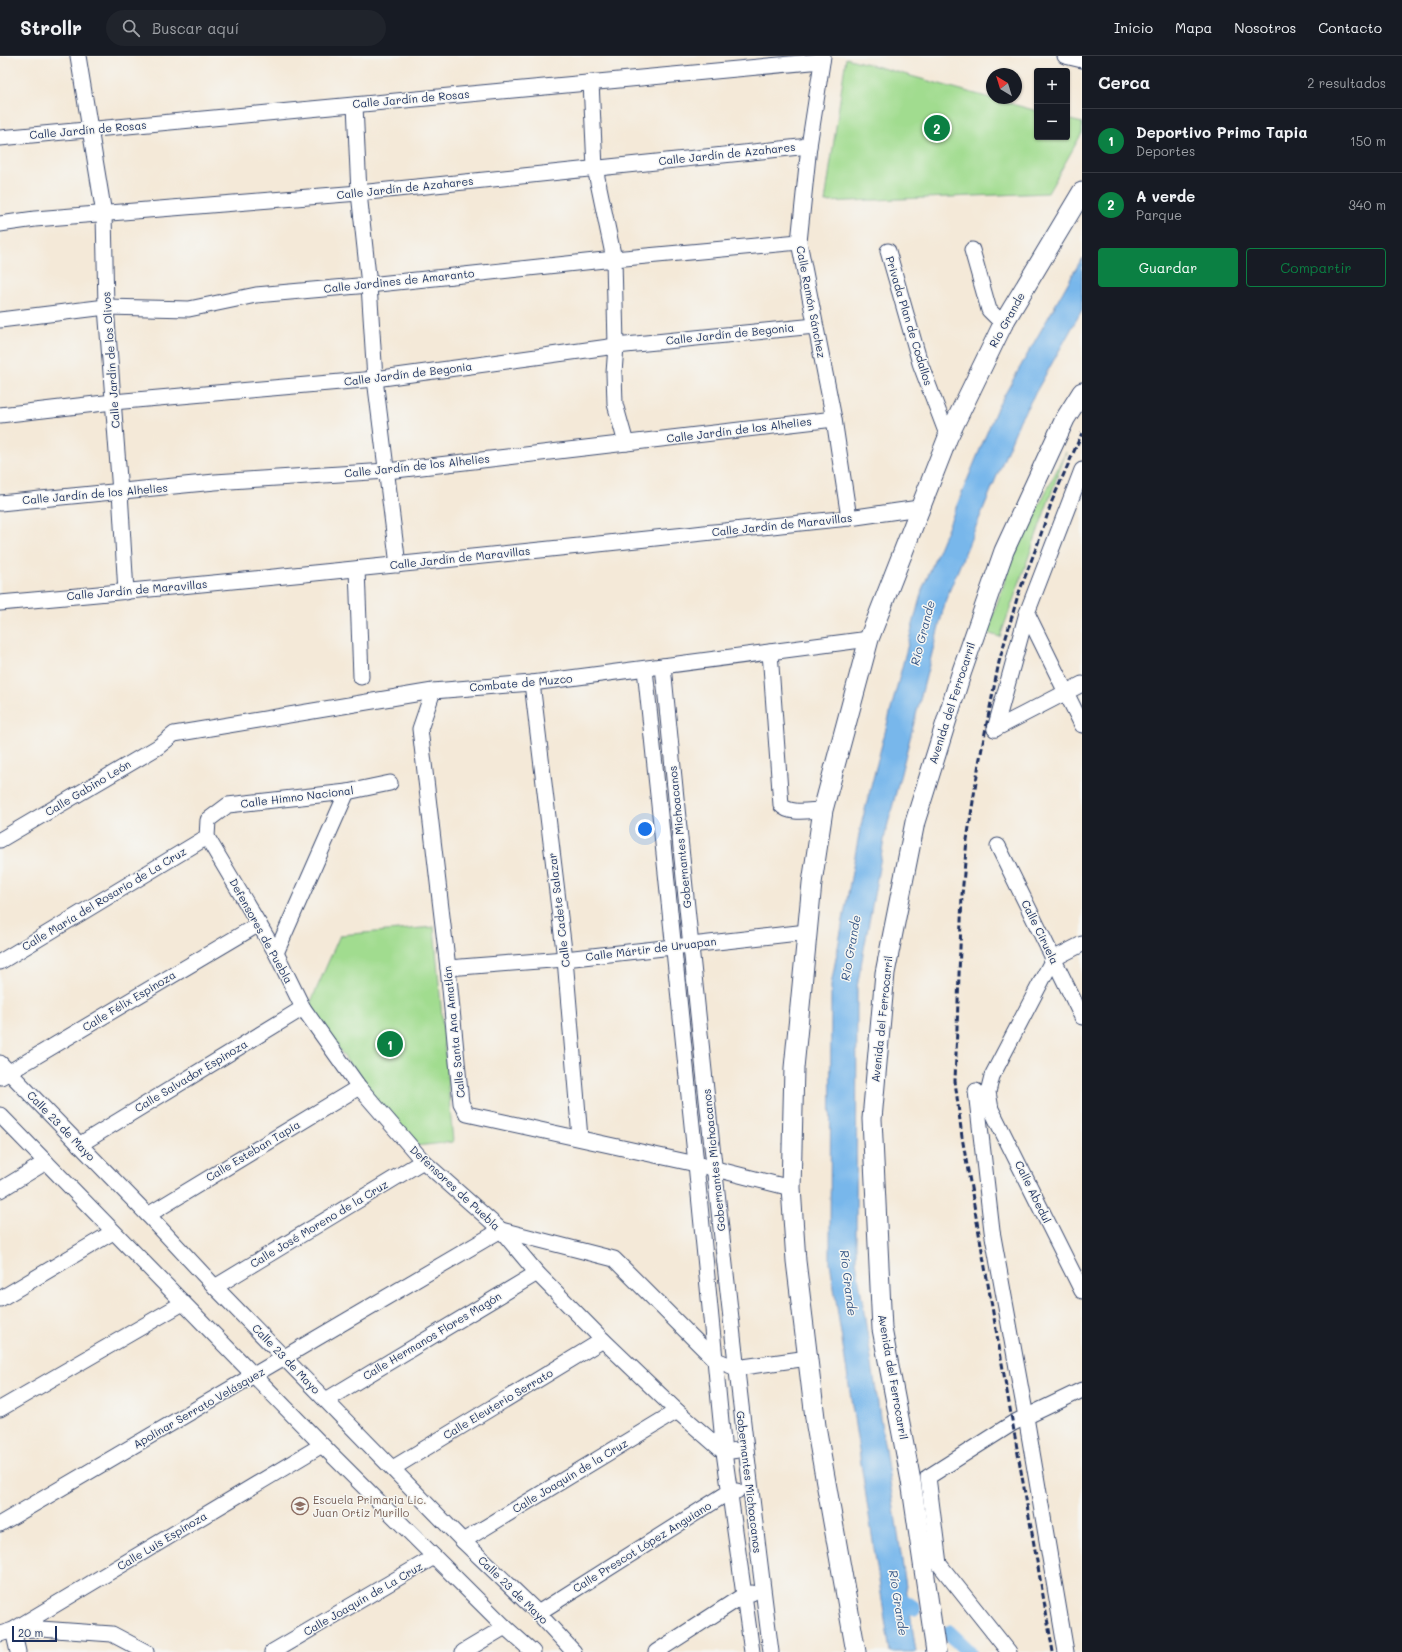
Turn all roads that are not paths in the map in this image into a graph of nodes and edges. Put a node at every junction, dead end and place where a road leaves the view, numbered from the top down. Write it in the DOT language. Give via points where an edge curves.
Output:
graph roads {
  1 [pos="78,56"];
  2 [pos="1065,56"];
  3 [pos="823,58"];
  4 [pos="1082,60"];
  5 [pos="591,82"];
  6 [pos="355,104"];
  7 [pos="90,129"];
  8 [pos="0,138"];
  9 [pos="809,146"];
  10 [pos="595,168"];
  11 [pos="1082,192"];
  12 [pos="359,193"];
  13 [pos="104,214"];
  14 [pos="0,224"];
  15 [pos="799,242"];
  16 [pos="972,250"];
  17 [pos="888,251"];
  18 [pos="614,259"];
  19 [pos="369,285"];
  20 [pos="106,307"];
  21 [pos="0,320"];
  22 [pos="1003,324"];
  23 [pos="815,326"];
  24 [pos="616,346"];
  25 [pos="375,379"];
  26 [pos="1082,392"];
  27 [pos="113,402"];
  28 [pos="0,415"];
  29 [pos="834,419"];
  30 [pos="948,437"];
  31 [pos="626,443"];
  32 [pos="1082,470"];
  33 [pos="387,471"];
  34 [pos="120,492"];
  35 [pos="0,503"];
  36 [pos="919,508"];
  37 [pos="849,518"];
  38 [pos="398,565"];
  39 [pos="358,569"];
  40 [pos="126,592"];
  41 [pos="0,603"];
  42 [pos="1027,613"];
  43 [pos="869,639"];
  44 [pos="770,652"];
  45 [pos="663,666"];
  46 [pos="645,669"];
  47 [pos="361,676"];
  48 [pos="532,683"];
  49 [pos="1082,684"];
  50 [pos="433,691"];
  51 [pos="1066,692"];
  52 [pos="1082,725"];
  53 [pos="174,734"];
  54 [pos="390,783"];
  55 [pos="347,792"];
  56 [pos="823,810"];
  57 [pos="207,837"];
  58 [pos="0,840"];
  59 [pos="998,846"];
  60 [pos="259,924"];
  61 [pos="806,932"];
  62 [pos="690,944"];
  63 [pos="1082,944"];
  64 [pos="674,946"];
  65 [pos="276,953"];
  66 [pos="565,959"];
  67 [pos="1053,959"];
  68 [pos="0,962"];
  69 [pos="448,968"];
  70 [pos="304,1008"];
  71 [pos="1082,1018"];
  72 [pos="3,1071"];
  73 [pos="359,1087"];
  74 [pos="982,1091"];
  75 [pos="0,1115"];
  76 [pos="580,1138"];
  77 [pos="79,1144"];
  78 [pos="424,1161"];
  79 [pos="46,1162"];
  80 [pos="696,1164"];
  81 [pos="715,1169"];
  82 [pos="791,1188"];
  83 [pos="0,1190"];
  84 [pos="148,1215"];
  85 [pos="501,1230"];
  86 [pos="114,1232"];
  87 [pos="537,1273"];
  88 [pos="215,1287"];
  89 [pos="1082,1291"];
  90 [pos="0,1299"];
  91 [pos="183,1303"];
  92 [pos="603,1340"];
  93 [pos="286,1358"];
  94 [pos="808,1358"];
  95 [pos="714,1360"];
  96 [pos="736,1368"];
  97 [pos="255,1375"];
  98 [pos="1082,1390"];
  99 [pos="326,1400"];
  100 [pos="0,1409"];
  101 [pos="677,1411"];
  102 [pos="1020,1420"];
  103 [pos="322,1444"];
  104 [pos="745,1449"];
  105 [pos="724,1452"];
  106 [pos="393,1468"];
  107 [pos="750,1488"];
  108 [pos="729,1492"];
  109 [pos="0,1524"];
  110 [pos="463,1541"];
  111 [pos="434,1557"];
  112 [pos="763,1590"];
  113 [pos="744,1595"];
  114 [pos="538,1612"];
  115 [pos="505,1627"];
  116 [pos="6,1632"];
  117 [pos="18,1652"];
  118 [pos="146,1652"];
  119 [pos="272,1652"];
  120 [pos="463,1652"];
  121 [pos="533,1652"];
  122 [pos="574,1652"];
  123 [pos="656,1652"];
  124 [pos="752,1652"];
  125 [pos="771,1652"];
  126 [pos="856,1652"];
  127 [pos="936,1652"];
  128 [pos="1009,1652"];
  129 [pos="1066,1652"];
  1 -- 7 [label="street, Calle Jardín de los Olivos"];
  2 -- 4 [label="street"];
  3 -- 5 [label="street, Calle Jardín de Rosas"];
  3 -- 9 [label="street, Calle Ramón Sánchez"];
  5 -- 6 [label="street, Calle Jardín de Rosas"];
  5 -- 10 [label="street"];
  6 -- 7 [label="street, Calle Jardín de Rosas"];
  6 -- 12 [label="street"];
  7 -- 8 [label="street, Calle Jardín de Rosas"];
  7 -- 13 [label="street, Calle Jardín de los Olivos"];
  9 -- 10 [label="street, Calle Jardín de Azahares"];
  9 -- 15 [label="street, Calle Ramón Sánchez"];
  10 -- 12 [label="street, Calle Jardín de Azahares"];
  10 -- 18 [label="street"];
  11 -- 22 [label="main road, Río Grande"];
  12 -- 13 [label="street, Calle Jardín de Azahares"];
  12 -- 19 [label="street"];
  13 -- 14 [label="street, Calle Jardín de Azahares"];
  13 -- 20 [label="street, Calle Jardín de los Olivos"];
  15 -- 18 [label="street, Calle Jardines de Amaranto"];
  15 -- 23 [label="street, Calle Ramón Sánchez"];
  16 -- 22 [label="street" via="989,310"];
  17 -- 30 [label="street, Privada Plan de Codallos" via="920,363"];
  18 -- 19 [label="street, Calle Jardines de Amaranto"];
  18 -- 24 [label="street"];
  19 -- 20 [label="street, Calle Jardines de Amaranto" via="256,295 188,309"];
  19 -- 25 [label="street"];
  20 -- 21 [label="street, Calle Jardines de Amaranto"];
  20 -- 27 [label="street, Calle Jardín de los Olivos"];
  22 -- 30 [label="main road, Río Grande"];
  23 -- 24 [label="street, Calle Jardín de Begonia"];
  23 -- 29 [label="street, Calle Ramón Sánchez"];
  24 -- 25 [label="street, Calle Jardín de Begonia"];
  24 -- 31 [label="street" via="615,404"];
  25 -- 27 [label="street, Calle Jardín de Begonia"];
  25 -- 33 [label="street"];
  26 -- 127 [label="main road, Avenida del Ferrocarril" via="1066,419 1004,551 962,671 915,822 886,973 872,1119 882,1329 911,1481"];
  27 -- 28 [label="street, Calle Jardín de Begonia"];
  27 -- 34 [label="street, Calle Jardín de los Olivos"];
  29 -- 31 [label="street, Calle Jardín de los Alhelies"];
  29 -- 37 [label="street, Calle Ramón Sánchez"];
  30 -- 36 [label="main road, Río Grande"];
  31 -- 33 [label="street, Calle Jardín de los Alhelies"];
  32 -- 42 [label="street"];
  33 -- 34 [label="street, Calle Jardín de los Alhelies" via="215,482"];
  33 -- 38 [label="street"];
  34 -- 35 [label="street, Calle Jardín de los Alhelies"];
  34 -- 40 [label="street, Calle Jardín de los Olivos"];
  36 -- 37 [label="street, Calle Jardín de Maravillas"];
  36 -- 43 [label="main road, Río Grande"];
  37 -- 38 [label="street, Calle Jardín de Maravillas"];
  38 -- 39 [label="street, Calle Jardín de Maravillas"];
  39 -- 40 [label="street, Calle Jardín de Maravillas"];
  39 -- 47 [label="street"];
  40 -- 41 [label="street, Calle Jardín de Maravillas"];
  42 -- 51 [label="street"];
  42 -- 51 [label="street" via="995,729"];
  43 -- 44 [label="street, Combate de Muzco"];
  43 -- 56 [label="main road, Río Grande"];
  44 -- 45 [label="street, Combate de Muzco"];
  44 -- 56 [label="street" via="781,804 785,810"];
  45 -- 46 [label="street, Combate de Muzco"];
  45 -- 62 [label="street, Gobernantes Michoacanos"];
  46 -- 48 [label="street, Combate de Muzco"];
  46 -- 64 [label="street, Gobernantes Michoacanos"];
  48 -- 50 [label="street, Combate de Muzco"];
  48 -- 66 [label="street, Calle Cadete Salazar"];
  49 -- 51 [label="street"];
  50 -- 53 [label="street, Combate de Muzco"];
  50 -- 69 [label="street, Calle Santa Ana Amatlán" via="420,729"];
  51 -- 52 [label="street"];
  53 -- 58 [label="street, Calle Gabino León"];
  54 -- 55 [label="street, Calle Himno Nacional"];
  55 -- 57 [label="street, Calle Himno Nacional" via="228,805 208,820"];
  55 -- 65 [label="street"];
  56 -- 61 [label="main road, Río Grande"];
  57 -- 60 [label="street, Defensores de Puebla"];
  57 -- 68 [label="street, Calle María del Rosario de La Cruz"];
  59 -- 67 [label="street, Calle Ciruela"];
  60 -- 65 [label="street, Defensores de Puebla"];
  60 -- 72 [label="street, Calle Félix Espinoza"];
  61 -- 62 [label="street, Calle Mártir de Uruapan"];
  61 -- 82 [label="main road, Río Grande" via="794,1068"];
  62 -- 64 [label="street, Calle Mártir de Uruapan"];
  62 -- 81 [label="street, Gobernantes Michoacanos"];
  63 -- 67 [label="street"];
  64 -- 66 [label="street, Calle Mártir de Uruapan"];
  64 -- 80 [label="street, Gobernantes Michoacanos"];
  65 -- 70 [label="street, Defensores de Puebla"];
  66 -- 69 [label="street, Calle Mártir de Uruapan"];
  66 -- 76 [label="street, Calle Cadete Salazar"];
  67 -- 71 [label="street, Calle Ciruela"];
  67 -- 74 [label="street"];
  69 -- 76 [label="street, Calle Santa Ana Amatlán" via="461,1103 466,1114"];
  70 -- 73 [label="street, Defensores de Puebla"];
  70 -- 77 [label="street, Calle Salvador Espinoza"];
  72 -- 77 [label="street, Calle 23 de Mayo"];
  73 -- 78 [label="street, Defensores de Puebla"];
  73 -- 84 [label="street, Calle Esteban Tapia"];
  74 -- 89 [label="street, Calle Abedul"];
  74 -- 102 [label="street" via="992,1231"];
  75 -- 79 [label="street"];
  76 -- 80 [label="street, Calle Santa Ana Amatlán"];
  77 -- 84 [label="street, Calle 23 de Mayo"];
  78 -- 85 [label="street, Defensores de Puebla"];
  78 -- 88 [label="street, Calle José Moreno de la Cruz"];
  79 -- 83 [label="street"];
  79 -- 86 [label="street"];
  80 -- 81 [label="street, Calle Santa Ana Amatlán"];
  80 -- 95 [label="street, Gobernantes Michoacanos"];
  81 -- 82 [label="street, Calle Santa Ana Amatlán"];
  81 -- 96 [label="street, Gobernantes Michoacanos"];
  82 -- 94 [label="main road, Río Grande" via="796,1261"];
  84 -- 88 [label="street, Calle 23 de Mayo"];
  85 -- 87 [label="street, Defensores de Puebla"];
  85 -- 93 [label="street, Apolinar Serrato Velásquez"];
  85 -- 95 [label="street" via="614,1258"];
  86 -- 90 [label="street"];
  86 -- 91 [label="street"];
  87 -- 92 [label="street, Defensores de Puebla"];
  87 -- 99 [label="street, Calle Hermanos Flores Magón"];
  88 -- 93 [label="street, Calle 23 de Mayo"];
  91 -- 97 [label="street"];
  91 -- 100 [label="street"];
  92 -- 101 [label="street, Defensores de Puebla"];
  92 -- 106 [label="street, Calle Eleuterio Serrato"];
  93 -- 97 [label="street, Apolinar Serrato Velásquez"];
  93 -- 99 [label="street, Calle 23 de Mayo"];
  94 -- 96 [label="street"];
  94 -- 126 [label="main road, Río Grande" via="816,1426"];
  95 -- 96 [label="street"];
  95 -- 105 [label="street, Gobernantes Michoacanos"];
  96 -- 104 [label="street, Gobernantes Michoacanos"];
  97 -- 103 [label="street"];
  97 -- 109 [label="street, Apolinar Serrato Velásquez"];
  98 -- 102 [label="street"];
  99 -- 106 [label="street, Calle 23 de Mayo"];
  101 -- 105 [label="street, Defensores de Puebla"];
  101 -- 110 [label="street, Calle Joaquín de la Cruz"];
  102 -- 128 [label="street" via="928,1477 939,1564"];
  102 -- 129 [label="street"];
  103 -- 111 [label="street"];
  103 -- 116 [label="street, Calle Luis Espinoza"];
  104 -- 105 [label="street"];
  104 -- 107 [label="street, Gobernantes Michoacanos"];
  105 -- 108 [label="street, Gobernantes Michoacanos"];
  106 -- 110 [label="street, Calle 23 de Mayo"];
  107 -- 108 [label="street, Calle Prescot López Anguiano"];
  107 -- 112 [label="street, Gobernantes Michoacanos"];
  108 -- 113 [label="street, Gobernantes Michoacanos"];
  108 -- 114 [label="street, Calle Prescot López Anguiano"];
  110 -- 114 [label="street, Calle 23 de Mayo"];
  111 -- 115 [label="street"];
  111 -- 119 [label="street, Calle Joaquín de La Cruz"];
  112 -- 113 [label="street"];
  112 -- 125 [label="street, Gobernantes Michoacanos"];
  113 -- 123 [label="street"];
  113 -- 124 [label="street, Gobernantes Michoacanos"];
  114 -- 122 [label="street, Calle 23 de Mayo"];
  115 -- 120 [label="street"];
  115 -- 121 [label="street"];
  116 -- 117 [label="street"];
  116 -- 118 [label="street" via="40,1629 112,1634"];
}
